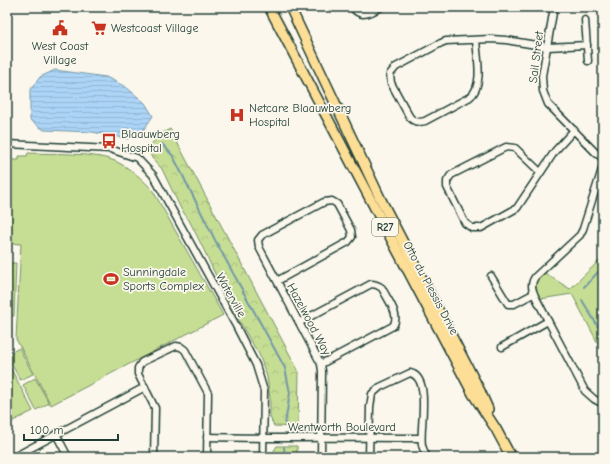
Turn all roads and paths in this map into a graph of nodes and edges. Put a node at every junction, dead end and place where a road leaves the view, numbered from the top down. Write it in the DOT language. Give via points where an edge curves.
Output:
graph roads {
  1 [pos="269,7"];
  2 [pos="290,7"];
  3 [pos="352,7"];
  4 [pos="381,7"];
  5 [pos="554,7"];
  6 [pos="585,20"];
  7 [pos="476,40"];
  8 [pos="587,45"];
  9 [pos="548,47"];
  10 [pos="588,61"];
  11 [pos="574,130"];
  12 [pos="7,144"];
  13 [pos="603,158"];
  14 [pos="603,166"];
  15 [pos="540,172"];
  16 [pos="491,276"];
  17 [pos="277,281"];
  18 [pos="534,294"];
  19 [pos="548,321"];
  20 [pos="300,322"];
  21 [pos="502,347"];
  22 [pos="321,364"];
  23 [pos="145,387"];
  24 [pos="603,404"];
  25 [pos="496,429"];
  26 [pos="56,434"];
  27 [pos="207,437"];
  28 [pos="321,437"];
  29 [pos="370,437"];
  30 [pos="263,438"];
  31 [pos="421,438"];
  32 [pos="14,457"];
  33 [pos="68,457"];
  34 [pos="154,457"];
  35 [pos="207,457"];
  36 [pos="263,457"];
  37 [pos="321,457"];
  38 [pos="369,457"];
  39 [pos="427,457"];
  40 [pos="511,457"];
  1 -- 25 [label="main road, Otto du Plessis Drive / R27" via="473,394"];
  2 -- 25 [label="main road, Otto du Plessis Drive / R27" via="380,198 480,391"];
  3 -- 4 [label="street" via="362,14"];
  5 -- 9 [label="street, Sail Street"];
  6 -- 8 [label="street"];
  7 -- 7 [label="street" via="443,42 392,70 391,83 413,121 425,121 475,93 478,82"];
  7 -- 9 [label="street" via="506,40"];
  8 -- 9 [label="street"];
  8 -- 10 [label="street"];
  9 -- 11 [label="street, Sail Street" via="542,76 543,91 551,107"];
  11 -- 13 [label="street, Sail Street"];
  11 -- 15 [label="street" via="554,151"];
  12 -- 30 [label="street, Waterville" via="110,149 137,158 153,175 256,365 264,391"];
  14 -- 18 [label="street" via="583,229 535,277 532,284"];
  15 -- 15 [label="street" via="517,208 478,228 472,228 465,223 447,187 451,175 508,146 516,149"];
  16 -- 18 [label="street" via="510,305"];
  17 -- 17 [label="street, Hazelwood Way" via="348,242 352,237 337,204 328,201 262,235 258,240 259,247"];
  17 -- 20 [label="street, Hazelwood Way"];
  18 -- 19 [label="street"];
  19 -- 21 [label="street"];
  19 -- 24 [label="street" via="585,391"];
  20 -- 22 [label="street, Hazelwood Way"];
  20 -- 22 [label="street" via="371,284 382,288 396,315 392,326"];
  22 -- 28 [label="street, Hazelwood Way"];
  23 -- 26 [label="street"];
  23 -- 27 [label="street" via="138,374 141,364 174,346 183,348 208,393"];
  23 -- 34 [label="street" via="155,408"];
  25 -- 40 [label="main road, Otto du Plessis Drive / R27"];
  26 -- 32 [label="street"];
  26 -- 33 [label="street"];
  27 -- 30 [label="street, Wentworth Boulevard"];
  27 -- 35 [label="street"];
  28 -- 29 [label="street, Wentworth Boulevard"];
  28 -- 30 [label="street, Wentworth Boulevard"];
  28 -- 37 [label="street, Hazelwood Way"];
  29 -- 31 [label="street, Wentworth Boulevard"];
  29 -- 31 [label="street" via="372,394 380,387 410,373 417,375 423,387"];
  29 -- 38 [label="street"];
  30 -- 36 [label="street, Waterville"];
  31 -- 39 [label="street"];
}
